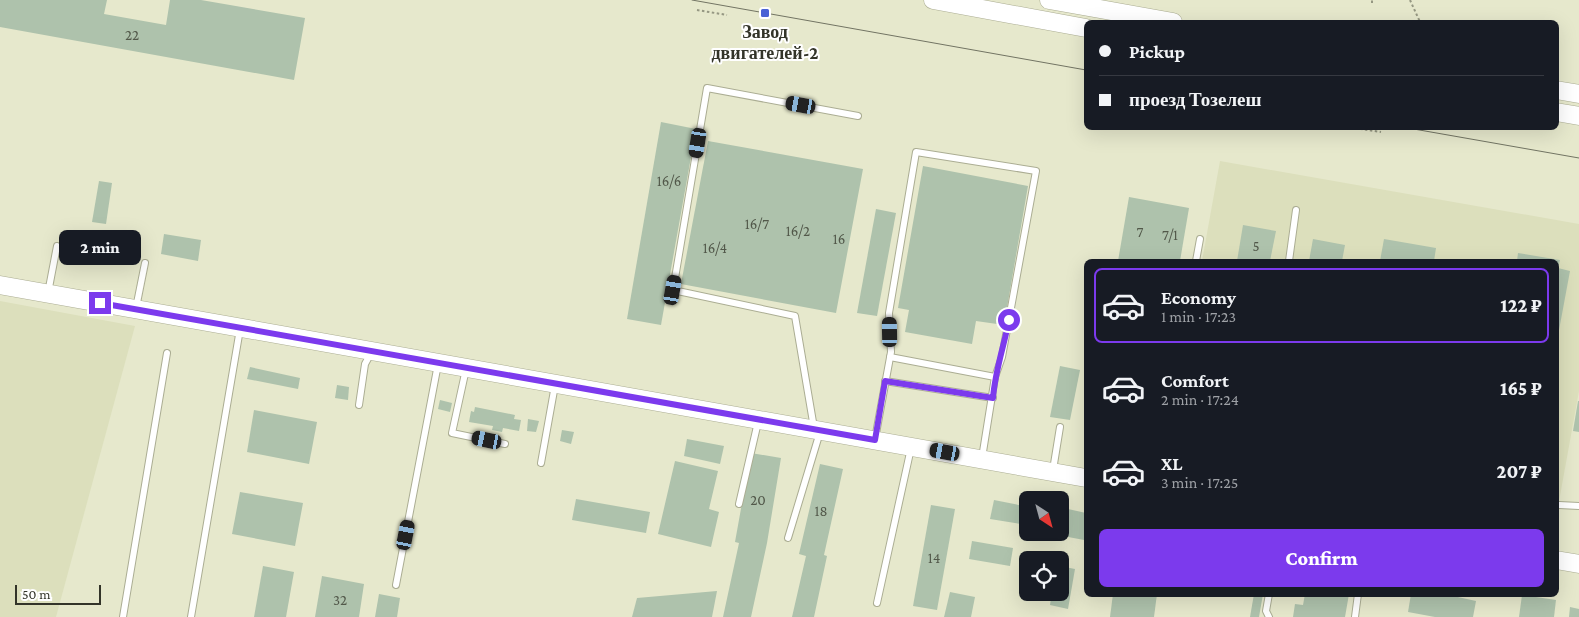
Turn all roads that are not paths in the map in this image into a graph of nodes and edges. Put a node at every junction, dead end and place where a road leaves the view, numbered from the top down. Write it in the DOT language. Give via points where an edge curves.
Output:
graph roads {
  1 [pos="934,0"];
  2 [pos="1049,0"];
  3 [pos="1015,7"];
  4 [pos="1162,20"];
  5 [pos="1084,27"];
  6 [pos="1559,91"];
  7 [pos="1579,94"];
  8 [pos="1559,113"];
  9 [pos="858,116"];
  10 [pos="1579,116"];
  11 [pos="1296,210"];
  12 [pos="1200,239"];
  13 [pos="57,246"];
  14 [pos="1196,259"];
  15 [pos="1289,259"];
  16 [pos="144,263"];
  17 [pos="0,285"];
  18 [pos="48,294"];
  19 [pos="136,309"];
  20 [pos="241,328"];
  21 [pos="372,351"];
  22 [pos="167,353"];
  23 [pos="890,357"];
  24 [pos="439,363"];
  25 [pos="466,368"];
  26 [pos="995,377"];
  27 [pos="885,381"];
  28 [pos="555,384"];
  29 [pos="993,398"];
  30 [pos="359,405"];
  31 [pos="759,420"];
  32 [pos="1060,427"];
  33 [pos="817,430"];
  34 [pos="875,440"];
  35 [pos="505,444"];
  36 [pos="912,447"];
  37 [pos="982,459"];
  38 [pos="542,464"];
  39 [pos="1053,472"];
  40 [pos="1084,478"];
  41 [pos="739,504"];
  42 [pos="1559,505"];
  43 [pos="1579,506"];
  44 [pos="788,538"];
  45 [pos="1559,561"];
  46 [pos="1579,564"];
  47 [pos="396,585"];
  48 [pos="1268,597"];
  49 [pos="1358,597"];
  50 [pos="877,604"];
  51 [pos="123,617"];
  52 [pos="191,617"];
  53 [pos="1269,617"];
  54 [pos="1355,617"];
  1 -- 3 [label="street"];
  2 -- 4 [label="street"];
  3 -- 5 [label="street"];
  6 -- 7 [label="street"];
  8 -- 10 [label="street"];
  9 -- 33 [label="lane" via="707,88 673,290 794,316"];
  11 -- 15 [label="lane"];
  12 -- 14 [label="lane"];
  13 -- 18 [label="lane"];
  16 -- 19 [label="lane"];
  17 -- 18 [label="street"];
  18 -- 19 [label="street"];
  19 -- 20 [label="street"];
  20 -- 21 [label="street"];
  20 -- 52 [label="lane"];
  21 -- 24 [label="street"];
  21 -- 30 [label="lane" via="365,364"];
  22 -- 51 [label="lane"];
  23 -- 26 [label="lane"];
  23 -- 26 [label="lane" via="890,313 916,152 1036,171 1002,357"];
  23 -- 27 [label="lane"];
  24 -- 25 [label="street"];
  24 -- 47 [label="lane"];
  25 -- 28 [label="street"];
  25 -- 35 [label="lane" via="452,433"];
  26 -- 29 [label="lane"];
  27 -- 29 [label="lane"];
  27 -- 34 [label="lane"];
  28 -- 31 [label="street"];
  28 -- 38 [label="lane"];
  29 -- 37 [label="lane"];
  31 -- 33 [label="street"];
  31 -- 41 [label="lane"];
  32 -- 39 [label="lane"];
  33 -- 34 [label="street"];
  33 -- 44 [label="lane"];
  34 -- 36 [label="street"];
  36 -- 37 [label="street"];
  36 -- 50 [label="lane"];
  37 -- 39 [label="street"];
  39 -- 40 [label="street"];
  42 -- 43 [label="lane"];
  45 -- 46 [label="street"];
  48 -- 53 [label="lane" via="1266,611"];
  49 -- 54 [label="lane"];
}
